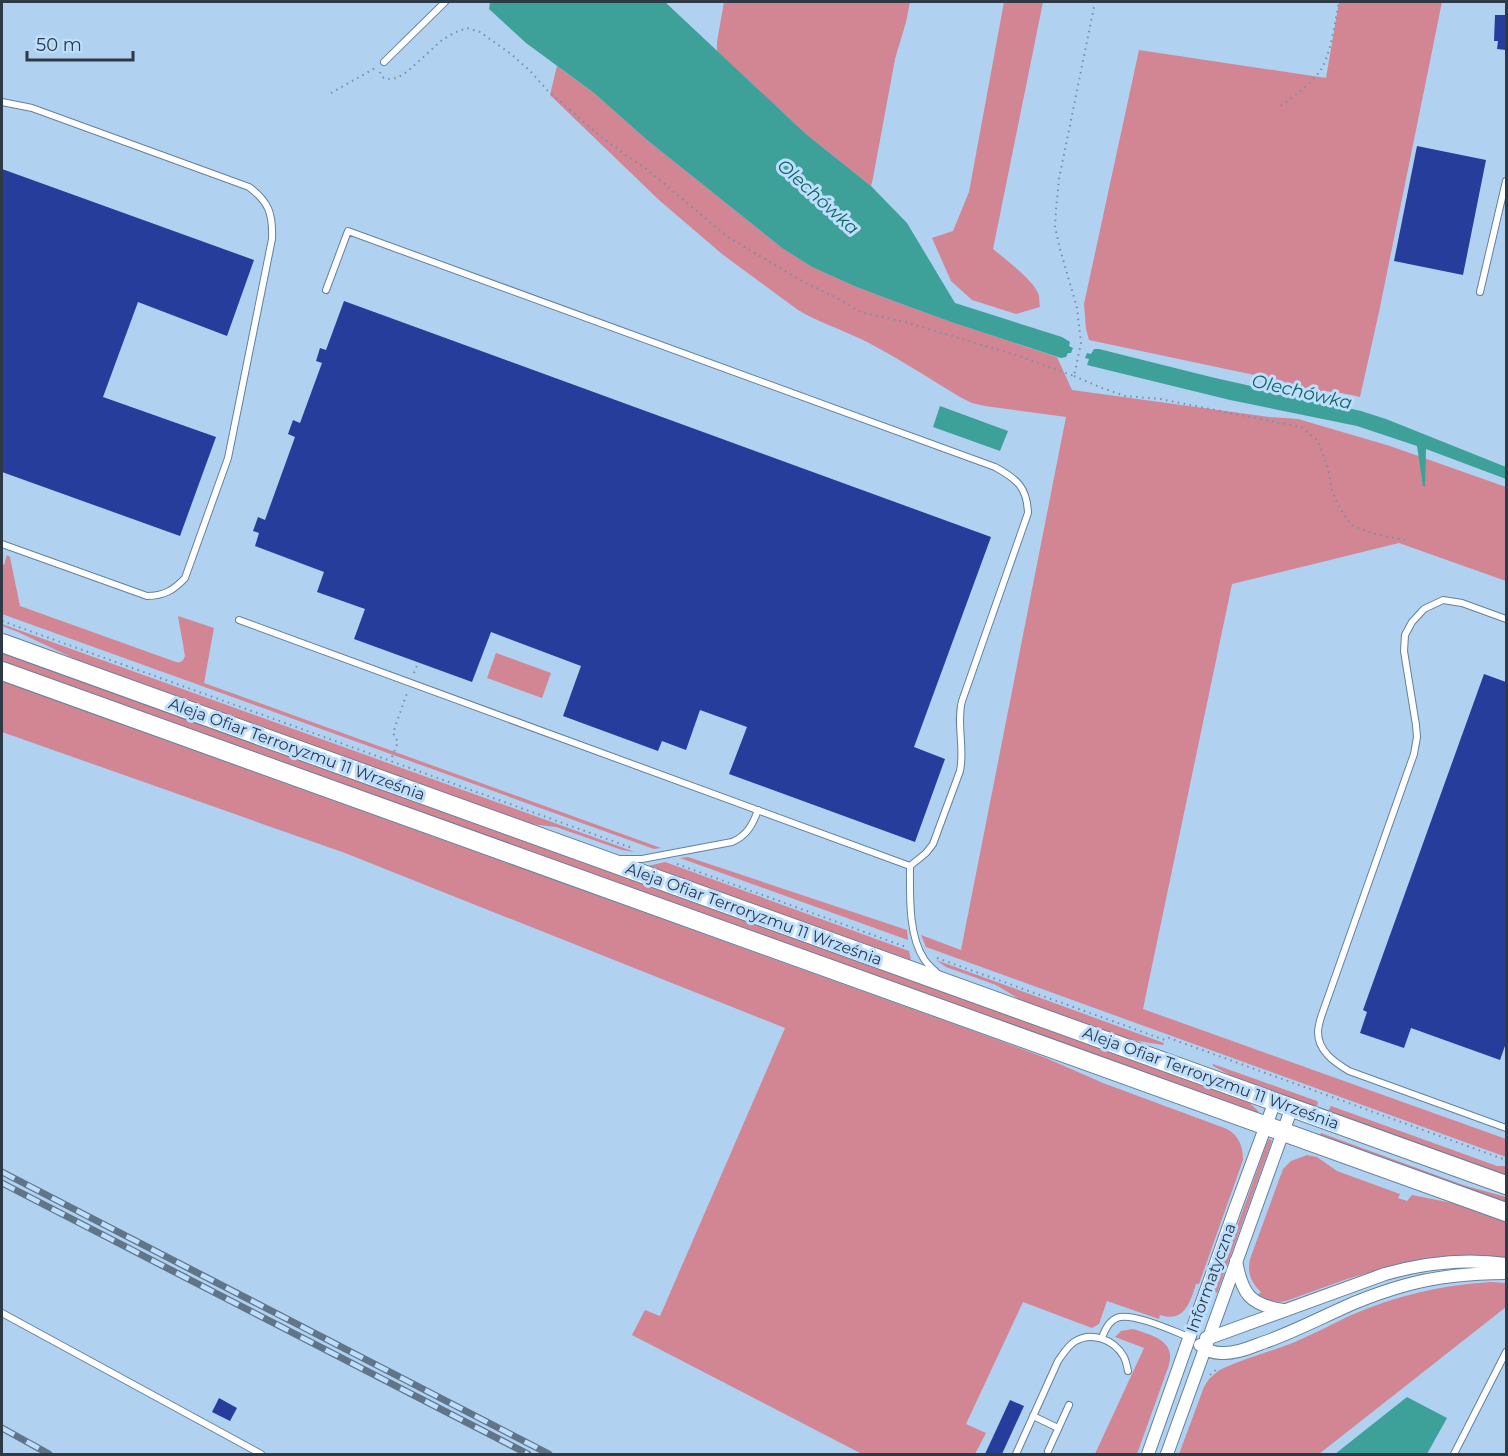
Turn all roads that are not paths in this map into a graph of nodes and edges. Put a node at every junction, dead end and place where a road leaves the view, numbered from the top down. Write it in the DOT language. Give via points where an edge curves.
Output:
graph roads {
  1 [pos="445,2"];
  2 [pos="384,62"];
  3 [pos="2,102"];
  4 [pos="1506,181"];
  5 [pos="326,290"];
  6 [pos="1480,292"];
  7 [pos="2,544"];
  8 [pos="1506,619"];
  9 [pos="239,620"];
  10 [pos="2,643"];
  11 [pos="2,671"];
  12 [pos="758,810"];
  13 [pos="601,859"];
  14 [pos="910,866"];
  15 [pos="949,984"];
  16 [pos="1283,1104"];
  17 [pos="1506,1128"];
  18 [pos="1275,1129"];
  19 [pos="1506,1185"];
  20 [pos="1506,1212"];
  21 [pos="1236,1260"];
  22 [pos="1506,1264"];
  23 [pos="1506,1273"];
  24 [pos="1284,1310"];
  25 [pos="2,1313"];
  26 [pos="1189,1337"];
  27 [pos="1102,1338"];
  28 [pos="1207,1343"];
  29 [pos="1506,1352"];
  30 [pos="1128,1371"];
  31 [pos="1069,1405"];
  32 [pos="1033,1416"];
  33 [pos="1058,1428"];
  34 [pos="1048,1451"];
  35 [pos="261,1455"];
  36 [pos="1016,1455"];
  37 [pos="1148,1455"];
  38 [pos="1167,1455"];
  39 [pos="1454,1455"];
  1 -- 2 [label="lane"];
  3 -- 7 [label="lane" via="32,108 249,187 267,205 273,226 228,458 185,578 171,591 147,596"];
  4 -- 6 [label="lane"];
  5 -- 14 [label="lane" via="348,231 994,467 1015,480 1028,501 1028,513 962,701 960,771 933,844"];
  8 -- 17 [label="lane" via="1443,600 1424,609 1405,635 1417,737 1414,754 1318,1032 1325,1053 1349,1071"];
  9 -- 12 [label="lane"];
  10 -- 13 [label="street, Aleja Ofiar Terroryzmu 11 Września"];
  11 -- 18 [label="street, Aleja Ofiar Terroryzmu 11 Września"];
  12 -- 13 [label="lane" via="749,830 732,842 642,859"];
  12 -- 14 [label="lane"];
  13 -- 15 [label="street, Aleja Ofiar Terroryzmu 11 Września"];
  14 -- 15 [label="lane" via="914,933 925,961"];
  15 -- 16 [label="street, Aleja Ofiar Terroryzmu 11 Września"];
  16 -- 18 [label="street, Informatyczna"];
  16 -- 18 [label="street"];
  16 -- 19 [label="street, Aleja Ofiar Terroryzmu 11 Września"];
  18 -- 20 [label="street, Aleja Ofiar Terroryzmu 11 Września"];
  18 -- 21 [label="street, Informatyczna"];
  18 -- 26 [label="street, Informatyczna"];
  21 -- 24 [label="street" via="1242,1285 1250,1296 1257,1303"];
  21 -- 28 [label="street, Informatyczna"];
  22 -- 24 [label="street" via="1408,1267"];
  23 -- 28 [label="street" via="1429,1279 1377,1294 1246,1349 1222,1354 1212,1352"];
  24 -- 28 [label="street"];
  25 -- 35 [label="lane"];
  26 -- 27 [label="lane" via="1134,1318 1118,1317 1107,1326"];
  26 -- 28 [label="street"];
  26 -- 37 [label="street, Informatyczna"];
  27 -- 30 [label="lane" via="1124,1357"];
  27 -- 32 [label="lane" via="1089,1336 1066,1349"];
  28 -- 38 [label="street, Informatyczna"];
  29 -- 39 [label="lane"];
  31 -- 33 [label="lane"];
  32 -- 33 [label="lane"];
  32 -- 36 [label="lane"];
  33 -- 34 [label="lane"];
}
